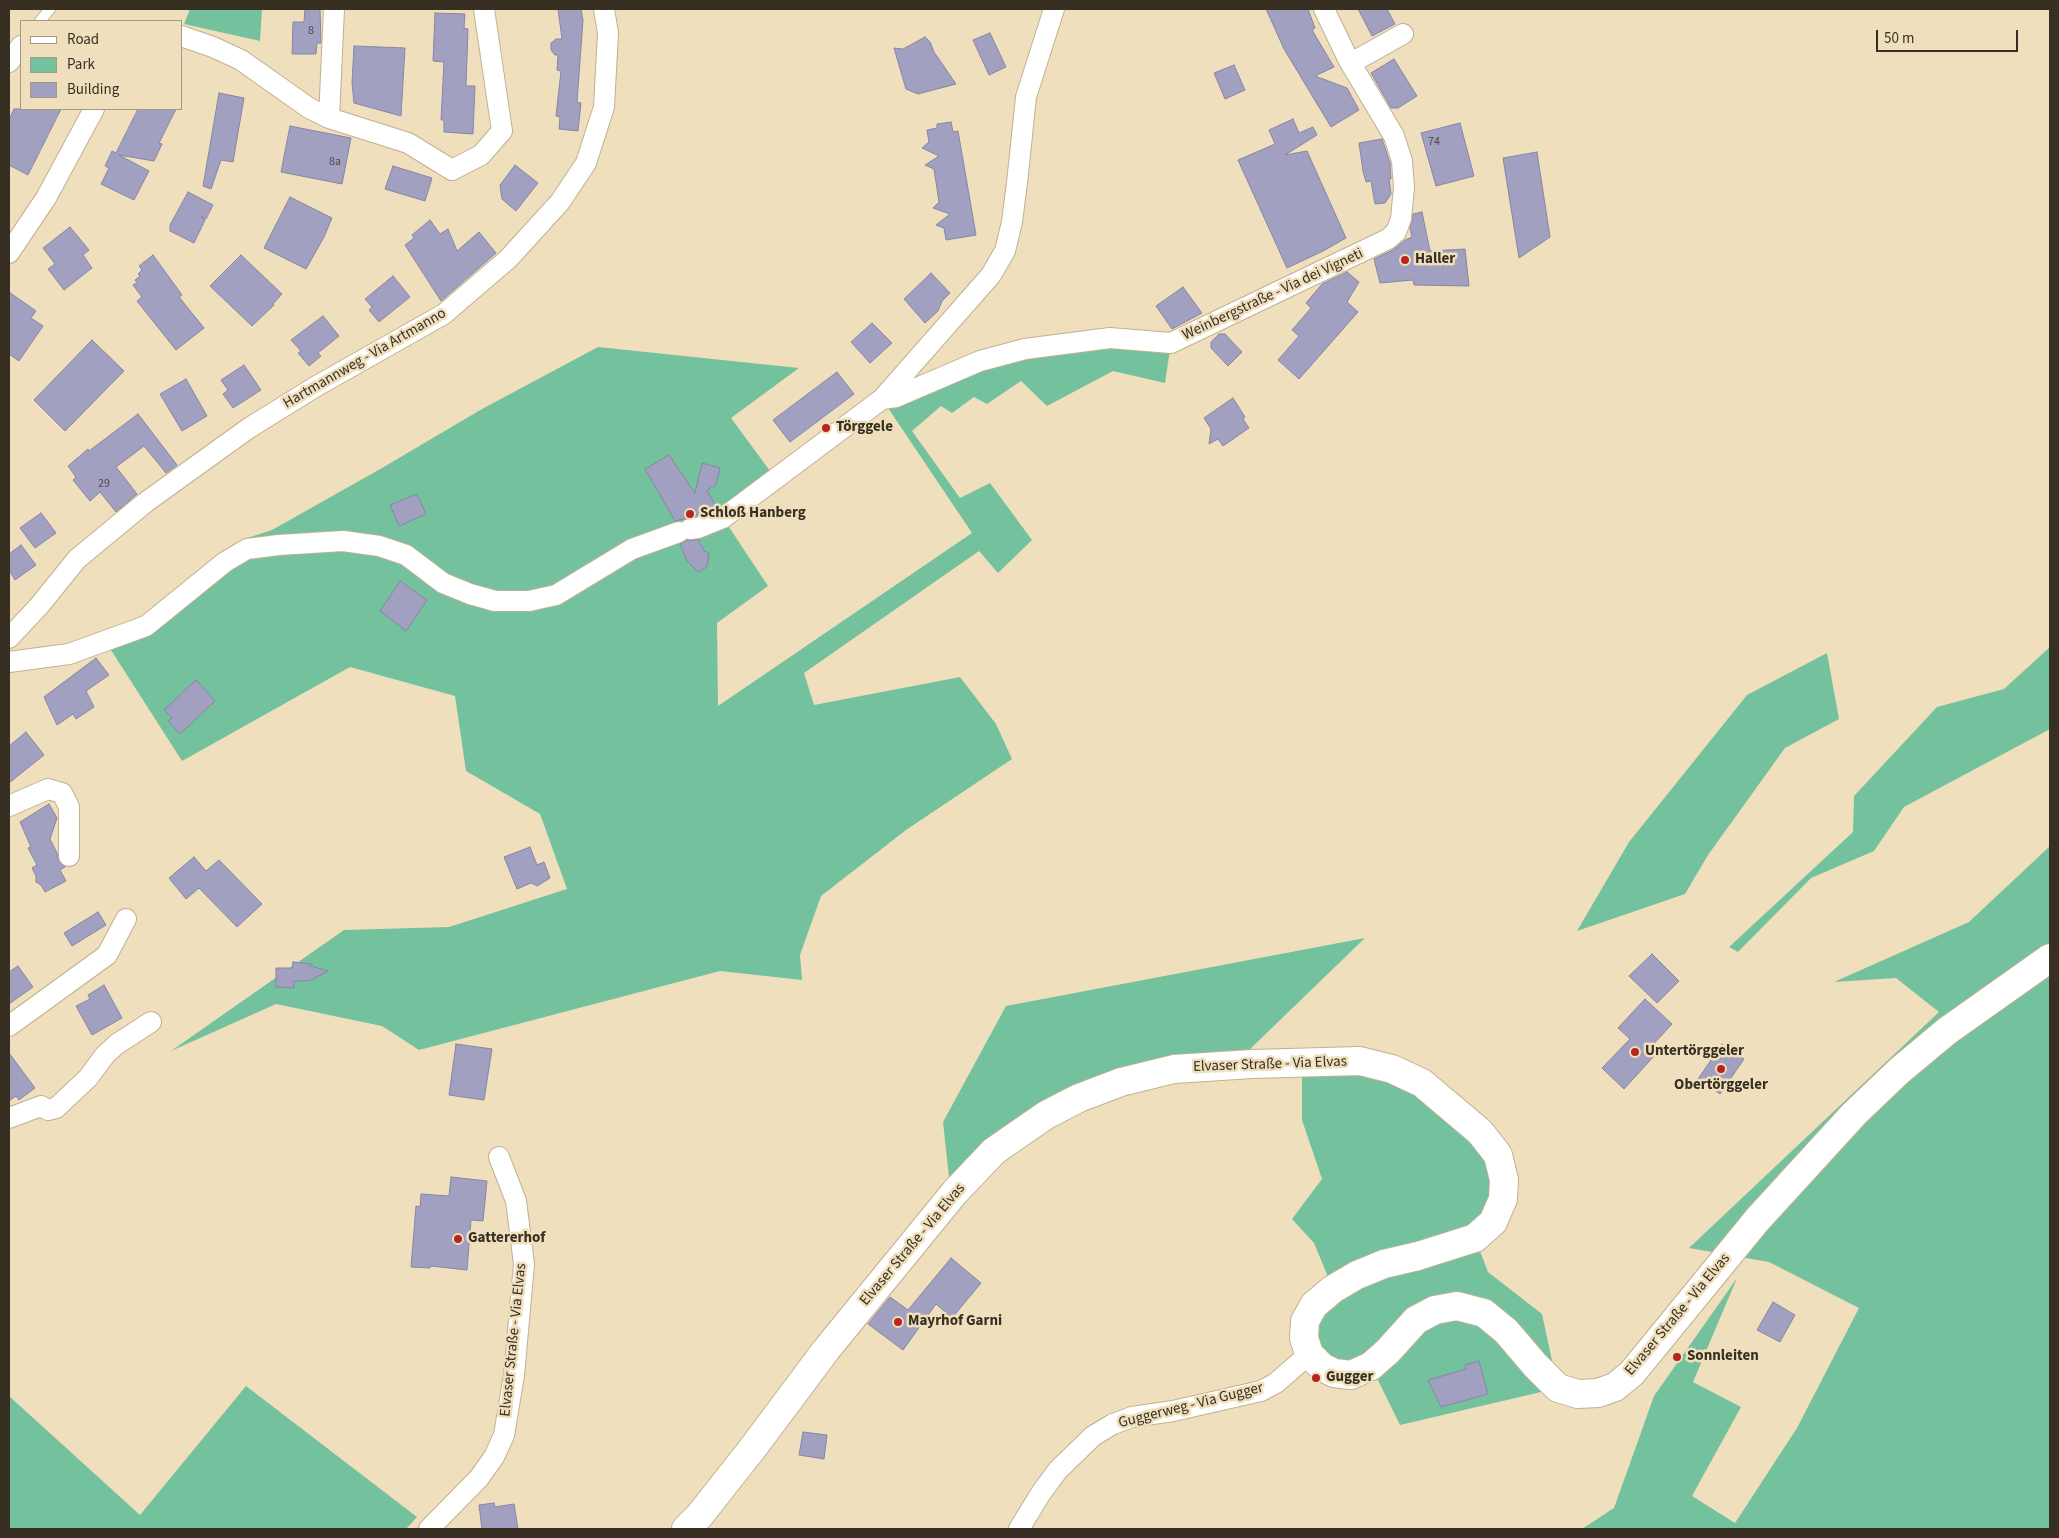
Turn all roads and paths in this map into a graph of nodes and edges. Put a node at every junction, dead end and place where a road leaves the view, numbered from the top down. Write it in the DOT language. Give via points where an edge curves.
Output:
graph roads {
  1 [pos="50,9"];
  2 [pos="334,9"];
  3 [pos="484,9"];
  4 [pos="604,9"];
  5 [pos="1054,9"];
  6 [pos="1324,9"];
  7 [pos="41,20"];
  8 [pos="1403,34"];
  9 [pos="182,36"];
  10 [pos="20,47"];
  11 [pos="9,62"];
  12 [pos="1351,63"];
  13 [pos="93,110"];
  14 [pos="329,118"];
  15 [pos="9,252"];
  16 [pos="882,399"];
  17 [pos="9,638"];
  18 [pos="9,662"];
  19 [pos="9,806"];
  20 [pos="69,856"];
  21 [pos="126,919"];
  22 [pos="2050,958"];
  23 [pos="151,1022"];
  24 [pos="9,1026"];
  25 [pos="9,1118"];
  26 [pos="499,1157"];
  27 [pos="1309,1354"];
  28 [pos="429,1529"];
  29 [pos="686,1529"];
  30 [pos="1019,1529"];
  1 -- 7 [label="lane"];
  2 -- 14 [label="street"];
  3 -- 14 [label="street" via="502,131 481,155 452,170 408,144"];
  4 -- 17 [label="street, Hartmannweg - Via Artmanno" via="608,33 604,107 586,163 560,202 508,259 444,314 249,428 146,502 77,559"];
  5 -- 16 [label="street, Weinbergstraße - Via dei Vigneti" via="1026,97 1017,183 1005,251 991,275"];
  6 -- 12 [label="street, Weinbergstraße - Via dei Vigneti"];
  8 -- 12 [label="street"];
  9 -- 14 [label="street" via="241,60 309,108"];
  10 -- 11 [label="street"];
  12 -- 16 [label="street, Weinbergstraße - Via dei Vigneti" via="1394,136 1402,161 1401,219 1396,232 1388,239 1171,343 1110,338 1025,349 980,362 896,397"];
  13 -- 15 [label="street" via="46,198"];
  16 -- 18 [label="street, Weinbergstraße - Via dei Vigneti" via="723,518 632,549 556,595 529,601 495,601 443,583 406,555 379,546 343,541 280,545 247,550 225,562 146,626 69,654"];
  19 -- 20 [label="street" via="48,789 62,794 69,807"];
  21 -- 24 [label="street" via="107,955"];
  22 -- 27 [label="street, Elvaser Straße - Via Elvas" via="1941,1036 1854,1114 1758,1220 1632,1373 1615,1387 1598,1393 1578,1394 1558,1388 1506,1331 1484,1313 1457,1306 1436,1310 1416,1320 1370,1366 1351,1375 1334,1373"];
  23 -- 25 [label="street" via="105,1054 88,1078 56,1108 48,1110 41,1106"];
  26 -- 28 [label="street, Elvaser Straße - Via Elvas" via="516,1201 524,1264 514,1375 504,1435 479,1478"];
  27 -- 29 [label="street, Elvaser Straße - Via Elvas" via="1304,1338 1305,1321 1314,1305 1333,1289 1384,1264 1475,1238 1493,1222 1503,1199 1504,1180 1498,1155 1480,1132 1422,1083 1392,1069 1360,1061 1174,1069 1121,1082 1046,1115 994,1151 954,1192"];
  27 -- 30 [label="street, Guggerweg - Via Gugger" via="1276,1383 1261,1391 1132,1417 1093,1436 1058,1470"];
}
